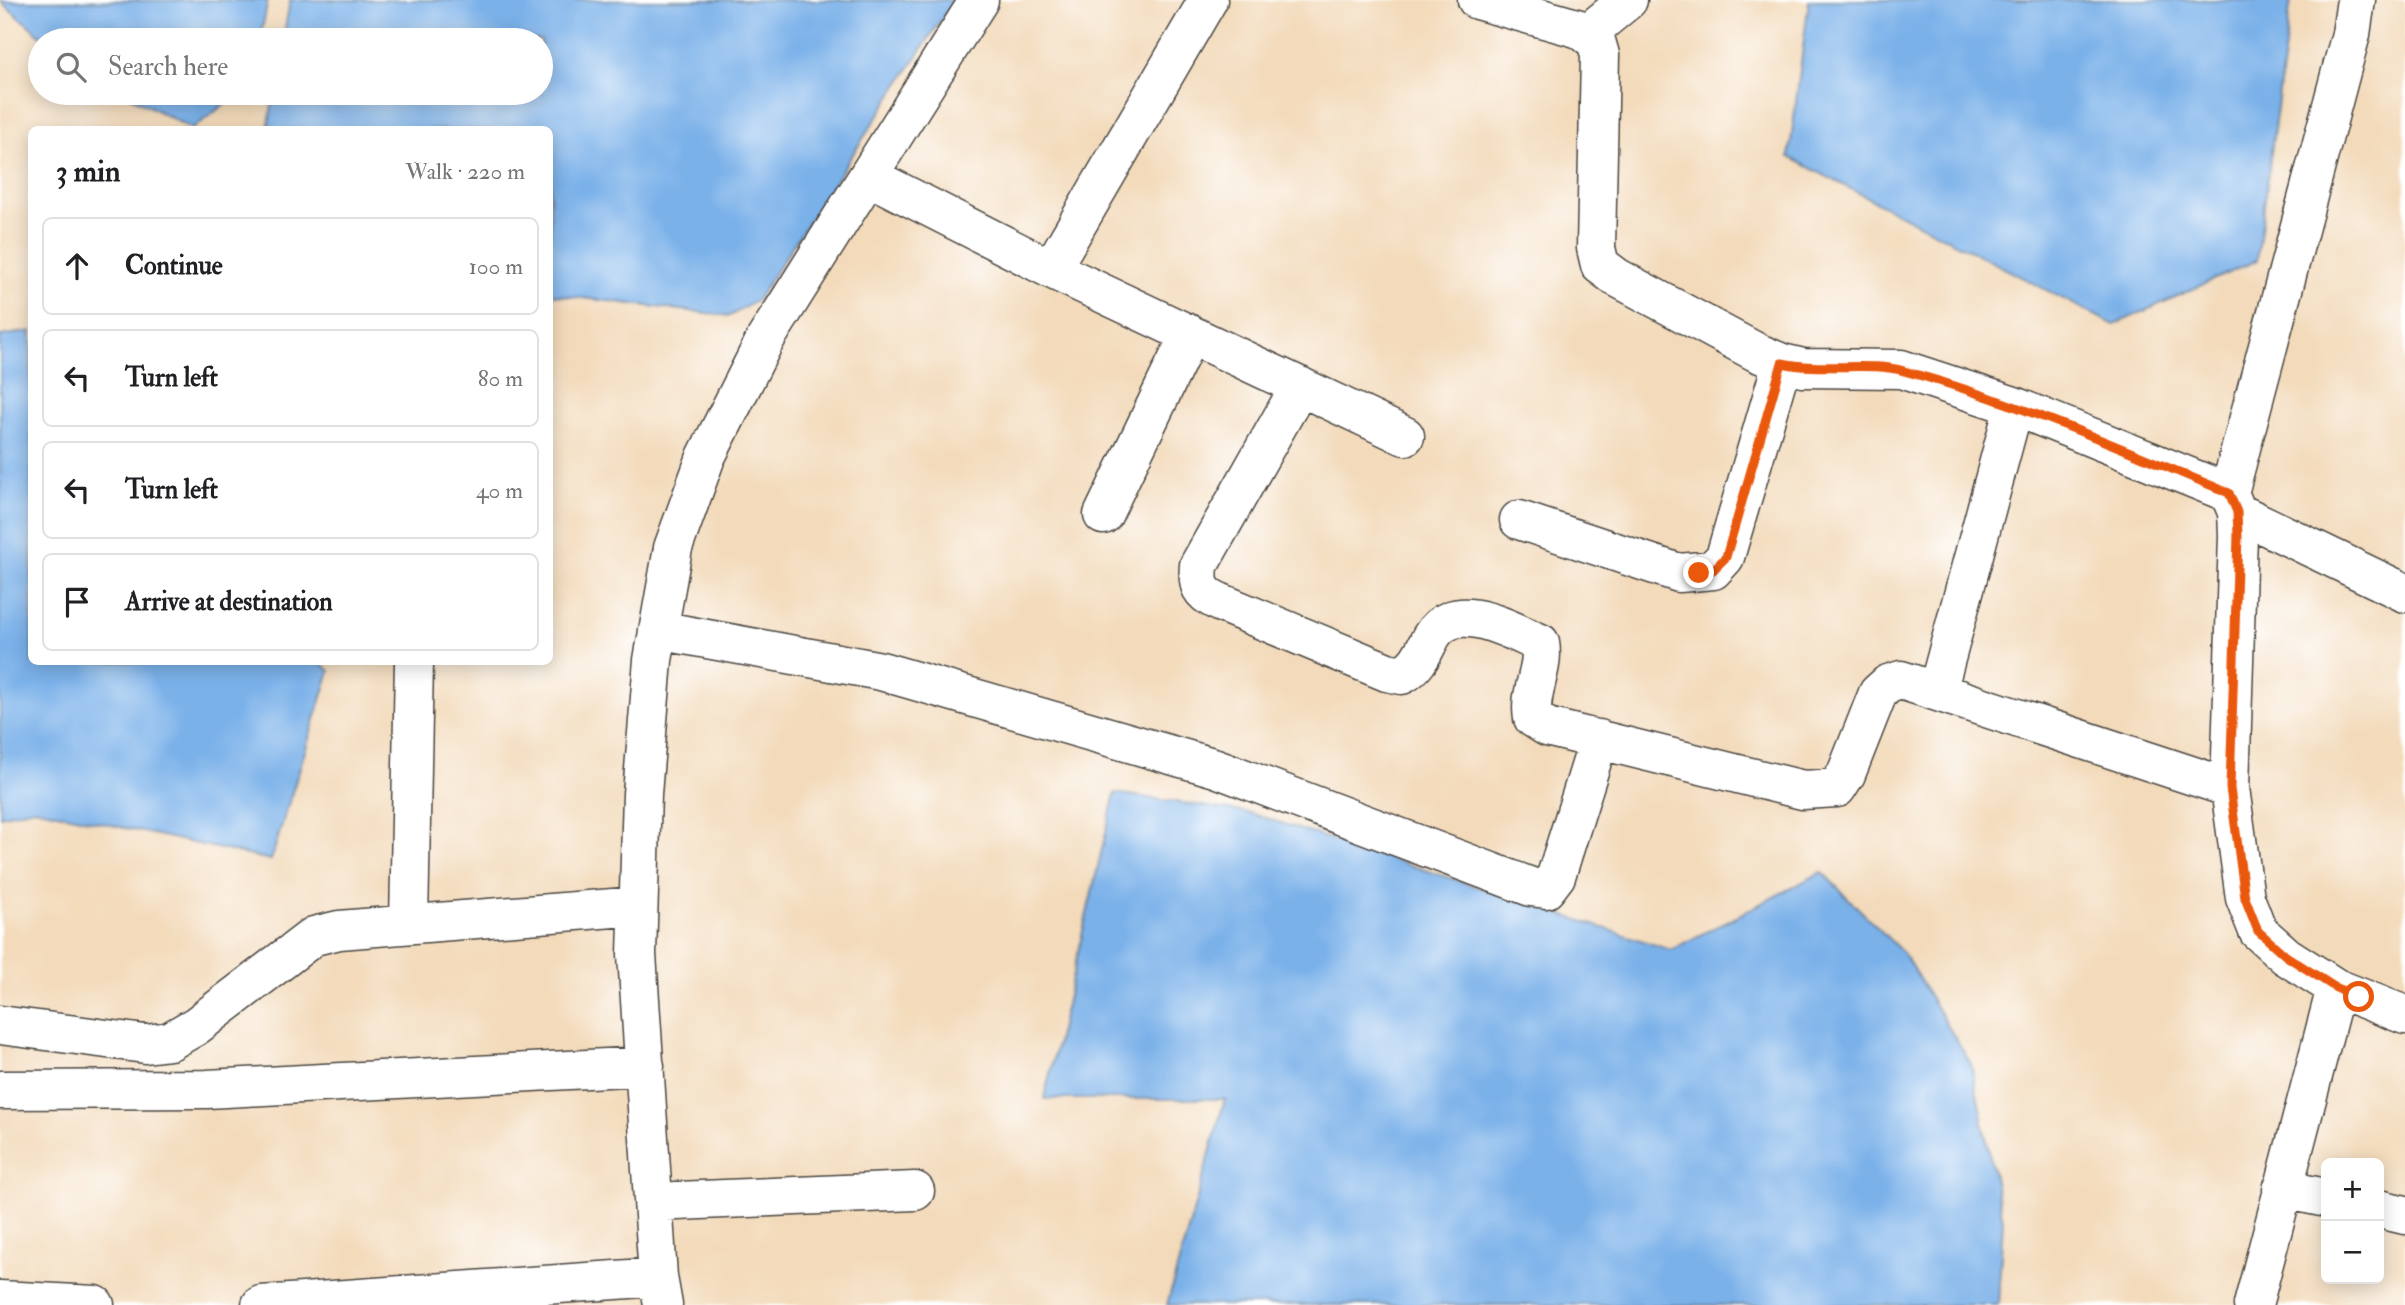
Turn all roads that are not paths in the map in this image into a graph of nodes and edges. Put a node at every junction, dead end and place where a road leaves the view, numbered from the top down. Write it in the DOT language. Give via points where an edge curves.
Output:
graph roads {
  1 [pos="979,0"];
  2 [pos="1208,0"];
  3 [pos="1477,0"];
  4 [pos="1628,0"];
  5 [pos="2357,0"];
  6 [pos="1588,33"];
  7 [pos="868,176"];
  8 [pos="1051,269"];
  9 [pos="1190,334"];
  10 [pos="1782,363"];
  11 [pos="1300,386"];
  12 [pos="2014,407"];
  13 [pos="1405,436"];
  14 [pos="2233,503"];
  15 [pos="1103,515"];
  16 [pos="1518,520"];
  17 [pos="2405,593"];
  18 [pos="658,630"];
  19 [pos="414,665"];
  20 [pos="1937,692"];
  21 [pos="1599,738"];
  22 [pos="2230,788"];
  23 [pos="638,906"];
  24 [pos="409,924"];
  25 [pos="2336,988"];
  26 [pos="2405,1015"];
  27 [pos="0,1025"];
  28 [pos="645,1066"];
  29 [pos="0,1090"];
  30 [pos="2282,1189"];
  31 [pos="915,1191"];
  32 [pos="2321,1197"];
  33 [pos="653,1202"];
  34 [pos="2384,1210"];
  35 [pos="2405,1215"];
  36 [pos="661,1291"];
  37 [pos="0,1300"];
  38 [pos="96,1305"];
  39 [pos="261,1305"];
  40 [pos="2253,1305"];
  1 -- 7 [label="street"];
  2 -- 8 [label="street"];
  3 -- 6 [label="street"];
  4 -- 6 [label="street"];
  5 -- 14 [label="street"];
  6 -- 10 [label="street" via="1601,55 1596,248 1601,265"];
  7 -- 8 [label="street"];
  7 -- 18 [label="street" via="765,338 706,457 673,548"];
  8 -- 9 [label="street"];
  9 -- 11 [label="street"];
  9 -- 15 [label="street"];
  10 -- 12 [label="street" via="1803,368 1901,369"];
  10 -- 16 [label="street" via="1726,557 1713,570 1679,573"];
  11 -- 13 [label="street"];
  11 -- 21 [label="street" via="1199,565 1198,584 1204,594 1402,676 1415,667 1442,624 1457,617 1473,617 1540,643 1543,659 1531,705 1534,718 1547,727"];
  12 -- 14 [label="street"];
  12 -- 20 [label="street"];
  14 -- 17 [label="street"];
  14 -- 22 [label="street"];
  18 -- 21 [label="street" via="881,671 1216,768 1546,889 1556,876"];
  18 -- 23 [label="street" via="642,794"];
  19 -- 24 [label="street"];
  20 -- 21 [label="street" via="1901,680 1888,684 1878,693 1846,774 1837,788 1825,791 1803,790"];
  20 -- 22 [label="street"];
  22 -- 25 [label="street" via="2245,898 2258,931 2286,956"];
  23 -- 24 [label="street"];
  23 -- 28 [label="street"];
  24 -- 27 [label="street" via="314,936 170,1041 145,1044"];
  25 -- 26 [label="street"];
  25 -- 30 [label="street"];
  28 -- 29 [label="street" via="207,1088"];
  28 -- 33 [label="street"];
  30 -- 32 [label="street"];
  30 -- 40 [label="street"];
  31 -- 33 [label="street"];
  33 -- 36 [label="street"];
  34 -- 35 [label="street"];
  36 -- 39 [label="street"];
  37 -- 38 [label="street"];
}
